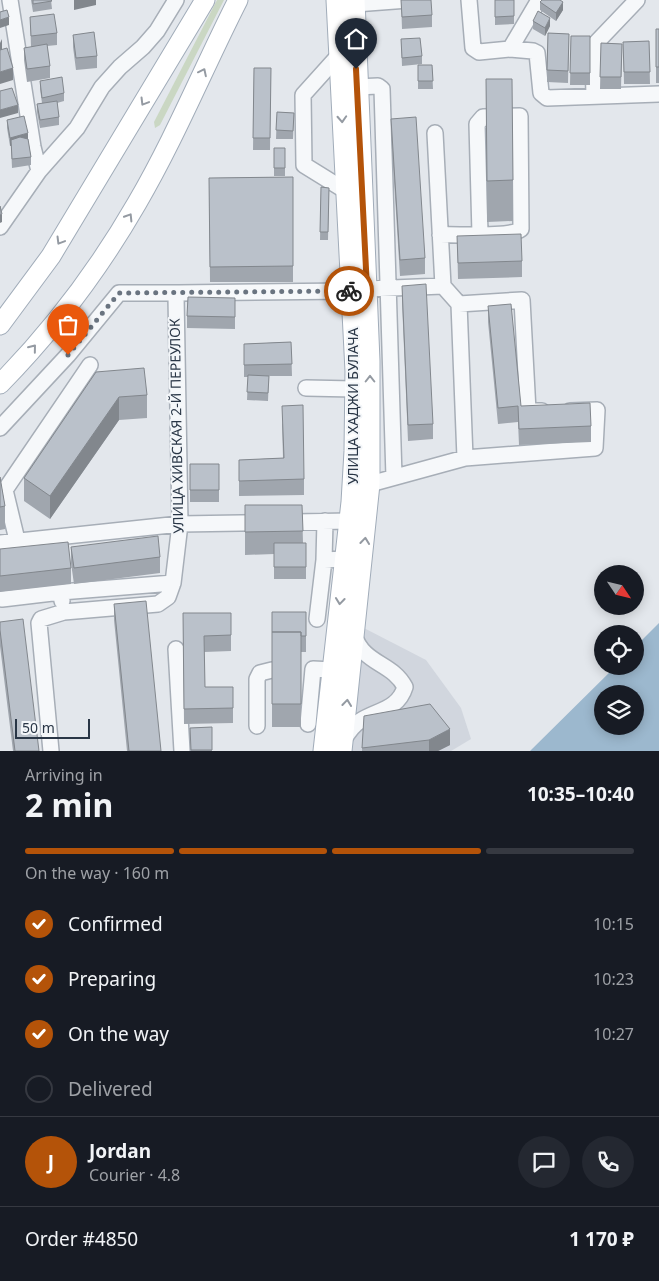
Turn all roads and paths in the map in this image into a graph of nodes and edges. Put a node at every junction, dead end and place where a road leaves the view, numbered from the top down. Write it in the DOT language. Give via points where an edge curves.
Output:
graph roads {
  1 [pos="10,0"];
  2 [pos="176,0"];
  3 [pos="205,0"];
  4 [pos="238,0"];
  5 [pos="408,0"];
  6 [pos="469,0"];
  7 [pos="539,0"];
  8 [pos="637,0"];
  9 [pos="336,2"];
  10 [pos="355,2"];
  11 [pos="510,49"];
  12 [pos="339,55"];
  13 [pos="357,87"];
  14 [pos="659,94"];
  15 [pos="594,95"];
  16 [pos="435,132"];
  17 [pos="39,170"];
  18 [pos="346,191"];
  19 [pos="0,227"];
  20 [pos="480,234"];
  21 [pos="440,235"];
  22 [pos="443,286"];
  23 [pos="389,288"];
  24 [pos="358,290"];
  25 [pos="177,296"];
  26 [pos="459,304"];
  27 [pos="0,325"];
  28 [pos="90,366"];
  29 [pos="0,384"];
  30 [pos="306,388"];
  31 [pos="354,389"];
  32 [pos="0,428"];
  33 [pos="464,458"];
  34 [pos="394,477"];
  35 [pos="370,484"];
  36 [pos="349,521"];
  37 [pos="324,522"];
  38 [pos="180,524"];
  39 [pos="17,540"];
  40 [pos="0,543"];
  41 [pos="345,559"];
  42 [pos="324,560"];
  43 [pos="173,582"];
  44 [pos="61,592"];
  45 [pos="2,599"];
  46 [pos="64,612"];
  47 [pos="317,619"];
  48 [pos="354,634"];
  49 [pos="176,649"];
  50 [pos="272,670"];
  51 [pos="333,670"];
  52 [pos="308,724"];
  53 [pos="257,726"];
  54 [pos="343,745"];
  55 [pos="50,751"];
  56 [pos="182,751"];
  57 [pos="323,751"];
  1 -- 17 [label="street"];
  2 -- 17 [label="street" via="156,31 102,87 76,128"];
  3 -- 27 [label="main road, one-way" via="51,256"];
  29 -- 4 [label="main road, one-way" via="60,314 114,241 154,171"];
  5 -- 10 [label="street"];
  6 -- 11 [label="street" via="473,48 480,52"];
  7 -- 11 [label="street"];
  8 -- 15 [label="street" via="596,43"];
  9 -- 10 [label="main road"];
  9 -- 12 [label="main road, УЛИЦА ХАДЖИ БУЛАЧА"];
  10 -- 13 [label="main road, УЛИЦА ХАДЖИ БУЛАЧА"];
  11 -- 15 [label="street" via="538,53 544,98"];
  12 -- 18 [label="main road, УЛИЦА ХАДЖИ БУЛАЧА, one-way"];
  12 -- 18 [label="street" via="303,95 304,165"];
  13 -- 23 [label="street" via="378,86 382,89"];
  13 -- 24 [label="main road, УЛИЦА ХАДЖИ БУЛАЧА"];
  14 -- 15 [label="street"];
  16 -- 21 [label="street"];
  17 -- 19 [label="street"];
  18 -- 24 [label="main road, УЛИЦА ХАДЖИ БУЛАЧА"];
  20 -- 20 [label="street" via="477,124 482,117 520,116 521,229 515,233"];
  20 -- 21 [label="street"];
  21 -- 22 [label="street"];
  22 -- 23 [label="street"];
  22 -- 26 [label="street"];
  23 -- 24 [label="street"];
  23 -- 34 [label="street"];
  24 -- 25 [label="street"];
  24 -- 31 [label="main road, УЛИЦА ХАДЖИ БУЛАЧА"];
  35 -- 24 [label="main road, УЛИЦА ХАДЖИ БУЛАЧА, one-way" via="370,361"];
  25 -- 32 [label="street" via="119,293 68,355"];
  25 -- 38 [label="street, УЛИЦА ХИВСКАЯ 2-Й ПЕРЕУЛОК"];
  26 -- 33 [label="street"];
  26 -- 33 [label="street" via="522,300 528,411 597,410 595,448"];
  28 -- 39 [label="street" via="4,490"];
  30 -- 31 [label="street"];
  31 -- 36 [label="main road, УЛИЦА ХАДЖИ БУЛАЧА"];
  33 -- 34 [label="street"];
  34 -- 35 [label="street"];
  48 -- 35 [label="main road, УЛИЦА ХАДЖИ БУЛАЧА, one-way"];
  36 -- 37 [label="street"];
  36 -- 41 [label="main road, УЛИЦА ХАДЖИ БУЛАЧА"];
  37 -- 38 [label="street"];
  37 -- 42 [label="street"];
  38 -- 39 [label="street"];
  38 -- 43 [label="street, УЛИЦА ХИВСКАЯ 2-Й ПЕРЕУЛОК"];
  39 -- 40 [label="street"];
  41 -- 42 [label="street"];
  41 -- 51 [label="main road, УЛИЦА ХАДЖИ БУЛАЧА, one-way"];
  42 -- 47 [label="street"];
  43 -- 44 [label="street"];
  43 -- 46 [label="street" via="168,597 158,604"];
  44 -- 45 [label="street"];
  44 -- 46 [label="street"];
  46 -- 55 [label="street" via="45,616 39,623"];
  54 -- 48 [label="main road, УЛИЦА ХАДЖИ БУЛАЧА, one-way"];
  48 -- 54 [label="street" via="364,654 400,677 405,687 402,697 393,706 357,722"];
  49 -- 56 [label="street"];
  50 -- 53 [label="street" via="260,673 257,679"];
  51 -- 52 [label="street" via="307,669"];
  51 -- 57 [label="main road, УЛИЦА ХАДЖИ БУЛАЧА"];
}
